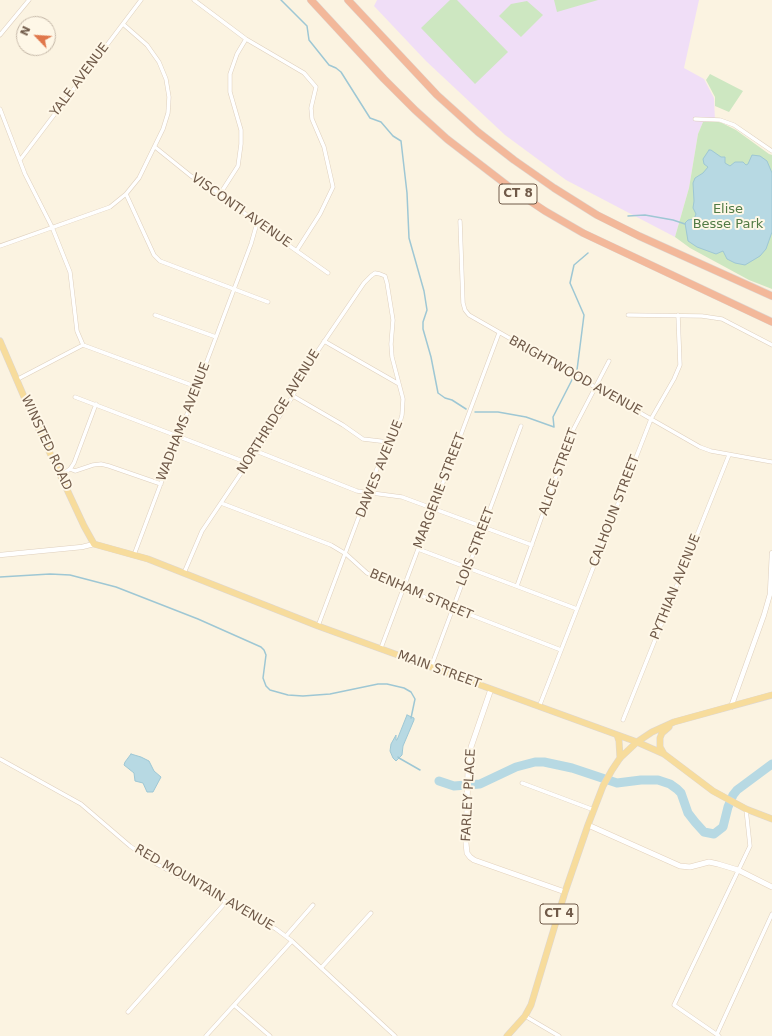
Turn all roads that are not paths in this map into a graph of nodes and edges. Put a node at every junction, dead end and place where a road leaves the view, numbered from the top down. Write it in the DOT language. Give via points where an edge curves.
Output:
graph roads {
  1 [pos="29,0"];
  2 [pos="141,0"];
  3 [pos="194,0"];
  4 [pos="310,0"];
  5 [pos="348,0"];
  6 [pos="122,24"];
  7 [pos="0,35"];
  8 [pos="246,39"];
  9 [pos="0,109"];
  10 [pos="695,119"];
  11 [pos="155,147"];
  12 [pos="772,151"];
  13 [pos="20,160"];
  14 [pos="126,194"];
  15 [pos="220,194"];
  16 [pos="460,221"];
  17 [pos="257,223"];
  18 [pos="52,227"];
  19 [pos="0,246"];
  20 [pos="297,250"];
  21 [pos="328,273"];
  22 [pos="387,283"];
  23 [pos="234,288"];
  24 [pos="772,296"];
  25 [pos="268,302"];
  26 [pos="155,315"];
  27 [pos="628,315"];
  28 [pos="678,315"];
  29 [pos="772,322"];
  30 [pos="499,333"];
  31 [pos="216,337"];
  32 [pos="0,341"];
  33 [pos="324,341"];
  34 [pos="84,345"];
  35 [pos="772,345"];
  36 [pos="609,361"];
  37 [pos="16,380"];
  38 [pos="399,384"];
  39 [pos="197,386"];
  40 [pos="596,387"];
  41 [pos="293,396"];
  42 [pos="76,397"];
  43 [pos="96,404"];
  44 [pos="652,419"];
  45 [pos="521,426"];
  46 [pos="179,436"];
  47 [pos="388,442"];
  48 [pos="256,451"];
  49 [pos="729,455"];
  50 [pos="772,462"];
  51 [pos="248,463"];
  52 [pos="70,469"];
  53 [pos="61,475"];
  54 [pos="161,484"];
  55 [pos="368,494"];
  56 [pos="221,503"];
  57 [pos="434,509"];
  58 [pos="483,528"];
  59 [pos="94,544"];
  60 [pos="532,545"];
  61 [pos="418,549"];
  62 [pos="772,553"];
  63 [pos="346,554"];
  64 [pos="0,555"];
  65 [pos="134,555"];
  66 [pos="468,568"];
  67 [pos="184,573"];
  68 [pos="517,586"];
  69 [pos="403,590"];
  70 [pos="453,609"];
  71 [pos="577,609"];
  72 [pos="318,626"];
  73 [pos="381,648"];
  74 [pos="561,650"];
  75 [pos="431,667"];
  76 [pos="491,690"];
  77 [pos="772,695"];
  78 [pos="539,707"];
  79 [pos="731,707"];
  80 [pos="623,720"];
  81 [pos="674,722"];
  82 [pos="616,735"];
  83 [pos="638,742"];
  84 [pos="664,754"];
  85 [pos="620,758"];
  86 [pos="0,759"];
  87 [pos="522,783"];
  88 [pos="746,809"];
  89 [pos="594,810"];
  90 [pos="772,819"];
  91 [pos="588,825"];
  92 [pos="738,870"];
  93 [pos="772,887"];
  94 [pos="565,892"];
  95 [pos="226,902"];
  96 [pos="313,905"];
  97 [pos="371,913"];
  98 [pos="772,914"];
  99 [pos="286,936"];
  100 [pos="292,942"];
  101 [pos="321,968"];
  102 [pos="234,1005"];
  103 [pos="128,1012"];
  104 [pos="525,1016"];
  105 [pos="718,1035"];
  106 [pos="206,1036"];
  107 [pos="270,1036"];
  108 [pos="395,1036"];
  109 [pos="507,1036"];
  110 [pos="559,1036"];
  1 -- 7 [label="street"];
  2 -- 6 [label="street, YALE AVENUE"];
  3 -- 8 [label="street"];
  4 -- 29 [label="highway, CT 8" via="415,110 447,139 512,189 583,233"];
  5 -- 24 [label="highway, CT 8" via="437,95 514,160 554,188 597,215 639,236"];
  6 -- 11 [label="street" via="146,45 159,62 166,79 168,113"];
  6 -- 13 [label="street, YALE AVENUE"];
  8 -- 15 [label="street" via="230,74 230,92 241,130 238,166"];
  8 -- 20 [label="street" via="304,73 316,87 311,108 312,118 324,147 333,187 320,214"];
  9 -- 13 [label="street"];
  10 -- 12 [label="street" via="720,120 734,125"];
  11 -- 14 [label="street" via="139,178"];
  11 -- 15 [label="street, VISCONTI AVENUE" via="191,176"];
  13 -- 18 [label="street"];
  14 -- 18 [label="street" via="110,207"];
  14 -- 23 [label="street" via="154,255 160,261"];
  15 -- 17 [label="street, VISCONTI AVENUE"];
  16 -- 30 [label="street, BRIGHTWOOD AVENUE" via="461,282 465,310"];
  17 -- 20 [label="street, VISCONTI AVENUE"];
  17 -- 23 [label="street, WADHAMS AVENUE"];
  18 -- 19 [label="street"];
  18 -- 34 [label="street" via="70,272 77,331"];
  20 -- 21 [label="street, VISCONTI AVENUE"];
  22 -- 33 [label="street, NORTHRIDGE AVENUE" via="385,276 371,276"];
  22 -- 38 [label="street, DAWES AVENUE" via="393,320 392,357"];
  23 -- 25 [label="street"];
  23 -- 31 [label="street, WADHAMS AVENUE"];
  26 -- 31 [label="street"];
  27 -- 28 [label="street"];
  28 -- 35 [label="street" via="722,319"];
  28 -- 44 [label="street, CALHOUN STREET" via="680,365"];
  30 -- 40 [label="street, BRIGHTWOOD AVENUE"];
  30 -- 57 [label="street, MARGERIE STREET"];
  31 -- 39 [label="street, WADHAMS AVENUE"];
  32 -- 37 [label="main road, WINSTED ROAD"];
  33 -- 38 [label="street"];
  33 -- 41 [label="street, NORTHRIDGE AVENUE" via="300,377"];
  34 -- 37 [label="street"];
  34 -- 39 [label="street"];
  36 -- 40 [label="street, ALICE STREET"];
  37 -- 53 [label="main road, WINSTED ROAD"];
  38 -- 47 [label="street, DAWES AVENUE" via="403,400 402,415"];
  39 -- 46 [label="street, WADHAMS AVENUE"];
  40 -- 44 [label="street, BRIGHTWOOD AVENUE"];
  40 -- 60 [label="street, ALICE STREET" via="572,432"];
  41 -- 47 [label="street" via="363,439"];
  41 -- 48 [label="street, NORTHRIDGE AVENUE"];
  42 -- 43 [label="street"];
  43 -- 46 [label="street"];
  43 -- 52 [label="street"];
  44 -- 49 [label="street, BRIGHTWOOD AVENUE" via="700,447"];
  44 -- 71 [label="street, CALHOUN STREET"];
  45 -- 58 [label="street, LOIS STREET"];
  46 -- 51 [label="street"];
  46 -- 54 [label="street, WADHAMS AVENUE"];
  47 -- 55 [label="street, DAWES AVENUE"];
  48 -- 51 [label="street, NORTHRIDGE AVENUE"];
  48 -- 55 [label="street" via="357,492"];
  49 -- 50 [label="street, BRIGHTWOOD AVENUE"];
  49 -- 80 [label="street, PYTHIAN AVENUE"];
  51 -- 56 [label="street, NORTHRIDGE AVENUE"];
  52 -- 53 [label="street"];
  52 -- 54 [label="street" via="75,471 101,464"];
  53 -- 59 [label="main road, WINSTED ROAD"];
  54 -- 65 [label="street, WADHAMS AVENUE"];
  55 -- 57 [label="street" via="402,497"];
  55 -- 63 [label="street, DAWES AVENUE"];
  56 -- 63 [label="street, BENHAM STREET" via="331,545"];
  56 -- 67 [label="street, NORTHRIDGE AVENUE" via="202,531"];
  57 -- 58 [label="street"];
  57 -- 61 [label="street, MARGERIE STREET"];
  58 -- 60 [label="street"];
  58 -- 66 [label="street, LOIS STREET"];
  59 -- 64 [label="street"];
  59 -- 65 [label="main road, MAIN STREET"];
  60 -- 68 [label="street, ALICE STREET"];
  61 -- 66 [label="street"];
  61 -- 69 [label="street, MARGERIE STREET"];
  62 -- 79 [label="street" via="766,608"];
  63 -- 69 [label="street, BENHAM STREET" via="367,573"];
  63 -- 72 [label="street, DAWES AVENUE"];
  65 -- 67 [label="main road, MAIN STREET"];
  66 -- 68 [label="street"];
  66 -- 70 [label="street, LOIS STREET"];
  67 -- 72 [label="main road, MAIN STREET"];
  68 -- 71 [label="street"];
  69 -- 70 [label="street, BENHAM STREET"];
  69 -- 73 [label="street, MARGERIE STREET"];
  70 -- 74 [label="street, BENHAM STREET"];
  70 -- 75 [label="street, LOIS STREET"];
  71 -- 74 [label="street, CALHOUN STREET"];
  72 -- 73 [label="main road, MAIN STREET"];
  73 -- 75 [label="main road, MAIN STREET"];
  74 -- 78 [label="street, CALHOUN STREET"];
  75 -- 76 [label="main road, MAIN STREET"];
  76 -- 78 [label="main road, MAIN STREET"];
  76 -- 94 [label="main road, FARLEY PLACE" via="471,747 467,794 468,856"];
  77 -- 79 [label="main road, CT 4"];
  78 -- 82 [label="main road, MAIN STREET"];
  79 -- 81 [label="main road, CT 4"];
  81 -- 83 [label="main road, CT 4"];
  81 -- 84 [label="main road" via="660,738 660,747"];
  82 -- 83 [label="main road, MAIN STREET"];
  82 -- 85 [label="main road" via="621,748"];
  83 -- 84 [label="main road, MAIN STREET"];
  83 -- 85 [label="main road, CT 4"];
  84 -- 88 [label="main road, MAIN STREET" via="713,791"];
  85 -- 89 [label="main road, CT 4" via="603,786"];
  86 -- 95 [label="street, RED MOUNTAIN AVENUE" via="81,804 153,862"];
  87 -- 89 [label="street"];
  88 -- 90 [label="main road, MAIN STREET"];
  88 -- 92 [label="street" via="750,846"];
  89 -- 91 [label="main road, CT 4"];
  91 -- 92 [label="main road" via="680,866 690,867 709,862"];
  91 -- 94 [label="main road, CT 4"];
  92 -- 93 [label="main road"];
  92 -- 105 [label="street" via="674,1005"];
  94 -- 104 [label="main road, CT 4" via="536,992"];
  95 -- 99 [label="street, RED MOUNTAIN AVENUE"];
  95 -- 103 [label="street"];
  96 -- 99 [label="street"];
  97 -- 101 [label="street"];
  98 -- 105 [label="street"];
  99 -- 100 [label="street, RED MOUNTAIN AVENUE"];
  100 -- 101 [label="street, RED MOUNTAIN AVENUE"];
  100 -- 102 [label="street"];
  101 -- 108 [label="street, RED MOUNTAIN AVENUE"];
  102 -- 106 [label="street"];
  102 -- 107 [label="street"];
  104 -- 109 [label="main road, CT 4"];
  104 -- 110 [label="street"];
}
